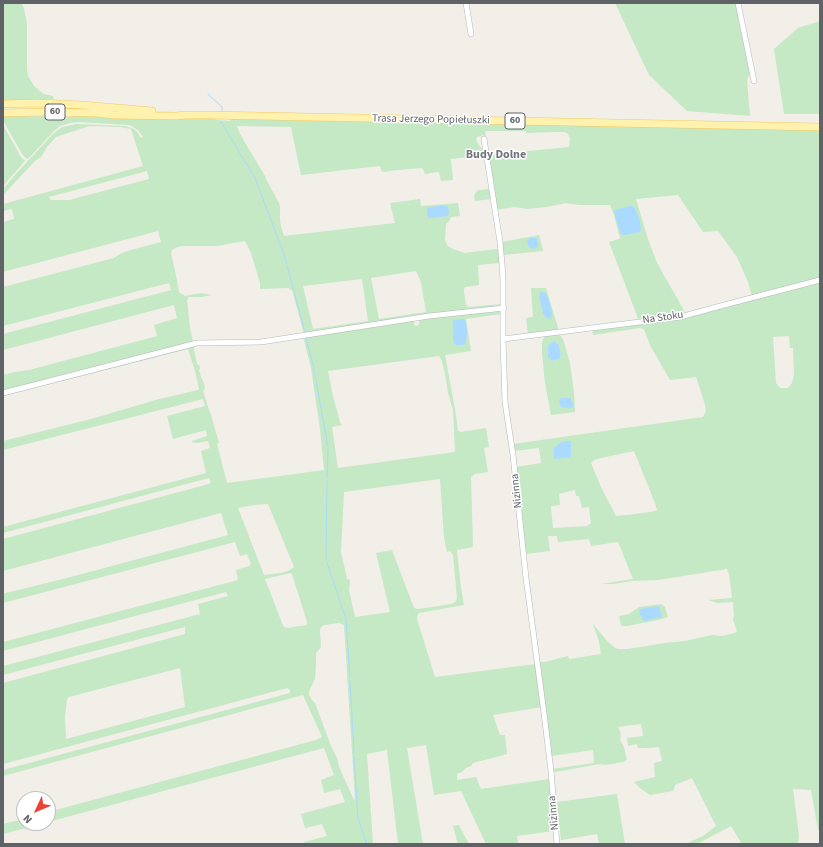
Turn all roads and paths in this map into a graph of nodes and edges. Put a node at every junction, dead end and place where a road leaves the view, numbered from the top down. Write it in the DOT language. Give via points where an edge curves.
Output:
graph roads {
  1 [pos="466,3"];
  2 [pos="738,3"];
  3 [pos="471,34"];
  4 [pos="754,81"];
  5 [pos="3,104"];
  6 [pos="3,112"];
  7 [pos="186,115"];
  8 [pos="820,127"];
  9 [pos="484,139"];
  10 [pos="820,280"];
  11 [pos="504,308"];
  12 [pos="503,339"];
  13 [pos="3,393"];
  14 [pos="557,844"];
  1 -- 3 [label="street"];
  2 -- 4 [label="street"];
  5 -- 7 [label="main road, Trasa Jerzego Popiełuszki / 60" via="82,104"];
  6 -- 7 [label="main road, Trasa Jerzego Popiełuszki / 60"];
  7 -- 8 [label="main road, Trasa Jerzego Popiełuszki / 60"];
  9 -- 11 [label="street, Nizinna" via="501,248"];
  10 -- 12 [label="street, Na Stoku" via="680,317"];
  11 -- 12 [label="street, Nizinna"];
  11 -- 13 [label="street" via="416,317 261,342 197,343"];
  12 -- 14 [label="street, Nizinna" via="505,402 545,719"];
}
